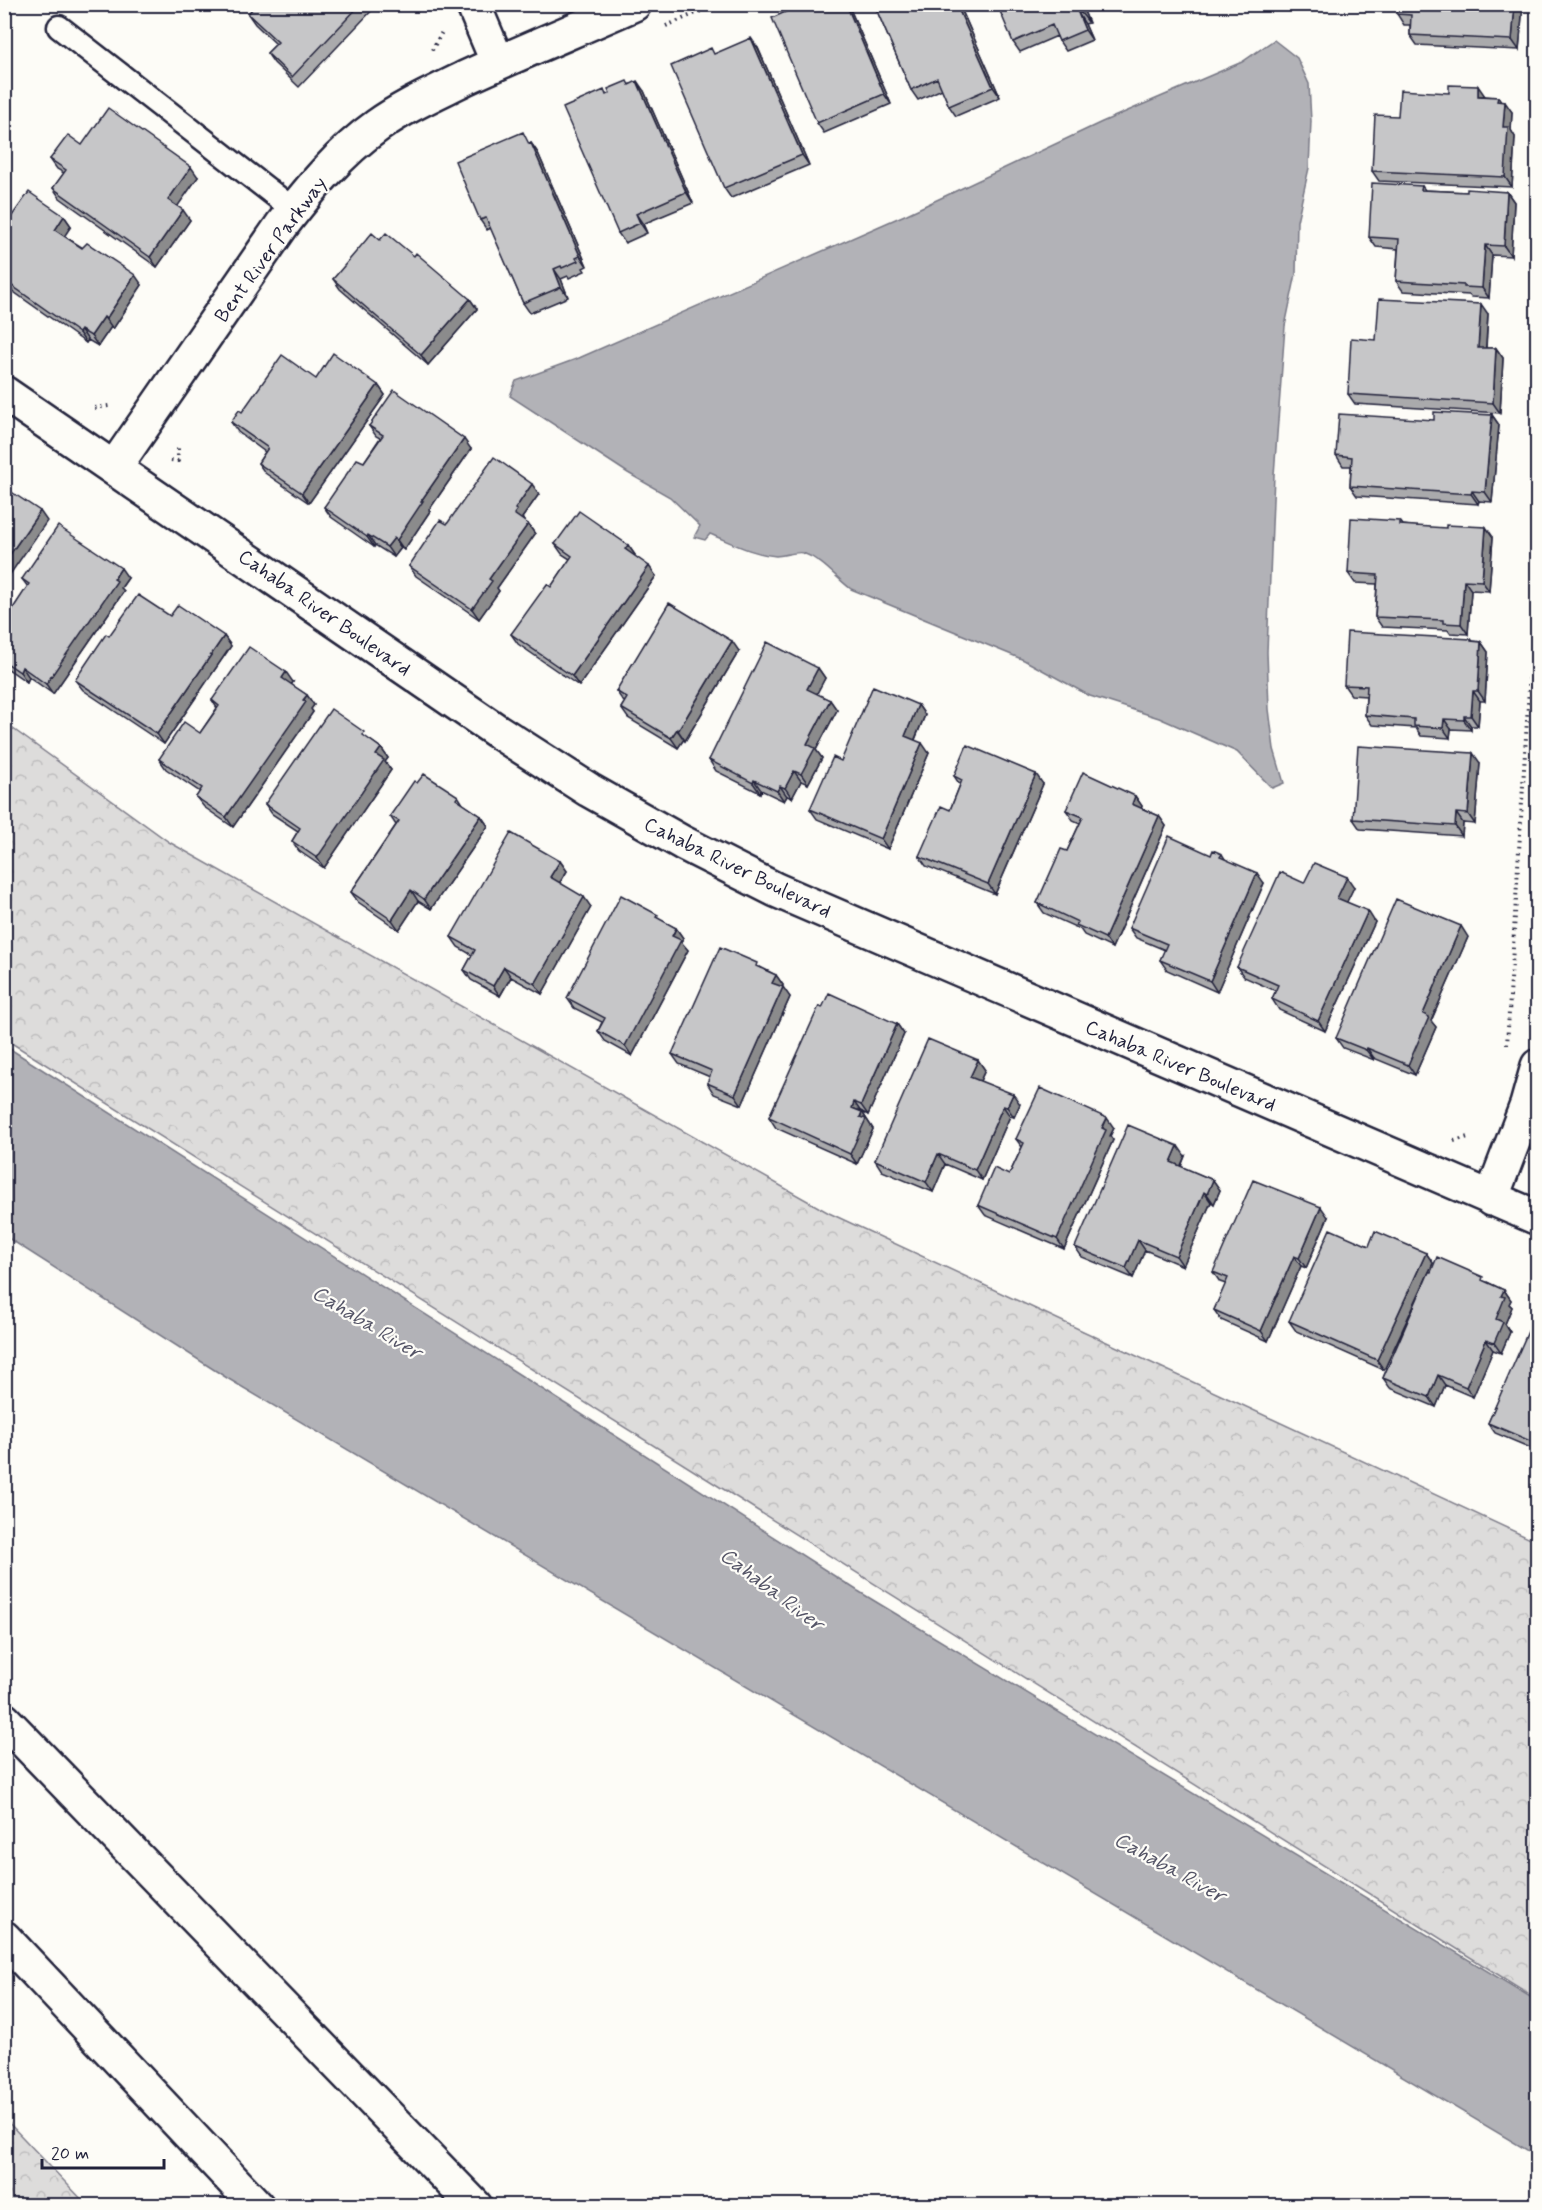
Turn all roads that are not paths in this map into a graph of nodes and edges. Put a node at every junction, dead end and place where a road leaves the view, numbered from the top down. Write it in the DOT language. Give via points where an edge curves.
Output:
graph roads {
  1 [pos="473,4"];
  2 [pos="634,4"];
  3 [pos="59,27"];
  4 [pos="498,63"];
  5 [pos="294,210"];
  6 [pos="4,393"];
  7 [pos="114,468"];
  8 [pos="1538,1066"];
  9 [pos="1491,1199"];
  10 [pos="1538,1218"];
  11 [pos="4,1720"];
  12 [pos="4,1938"];
  13 [pos="256,2205"];
  14 [pos="475,2205"];
  1 -- 4 [label="main road"];
  2 -- 4 [label="main road, Bent River Parkway"];
  3 -- 5 [label="lane"];
  4 -- 5 [label="main road, Bent River Parkway" via="407,106 375,128 340,157"];
  5 -- 7 [label="main road, Bent River Parkway"];
  6 -- 7 [label="main road, Cahaba River Boulevard"];
  7 -- 9 [label="main road, Cahaba River Boulevard" via="497,731 683,843 776,890"];
  8 -- 9 [label="main road"];
  9 -- 10 [label="main road, Cahaba River Boulevard"];
  11 -- 14 [label="main road"];
  12 -- 13 [label="main road"];
}
